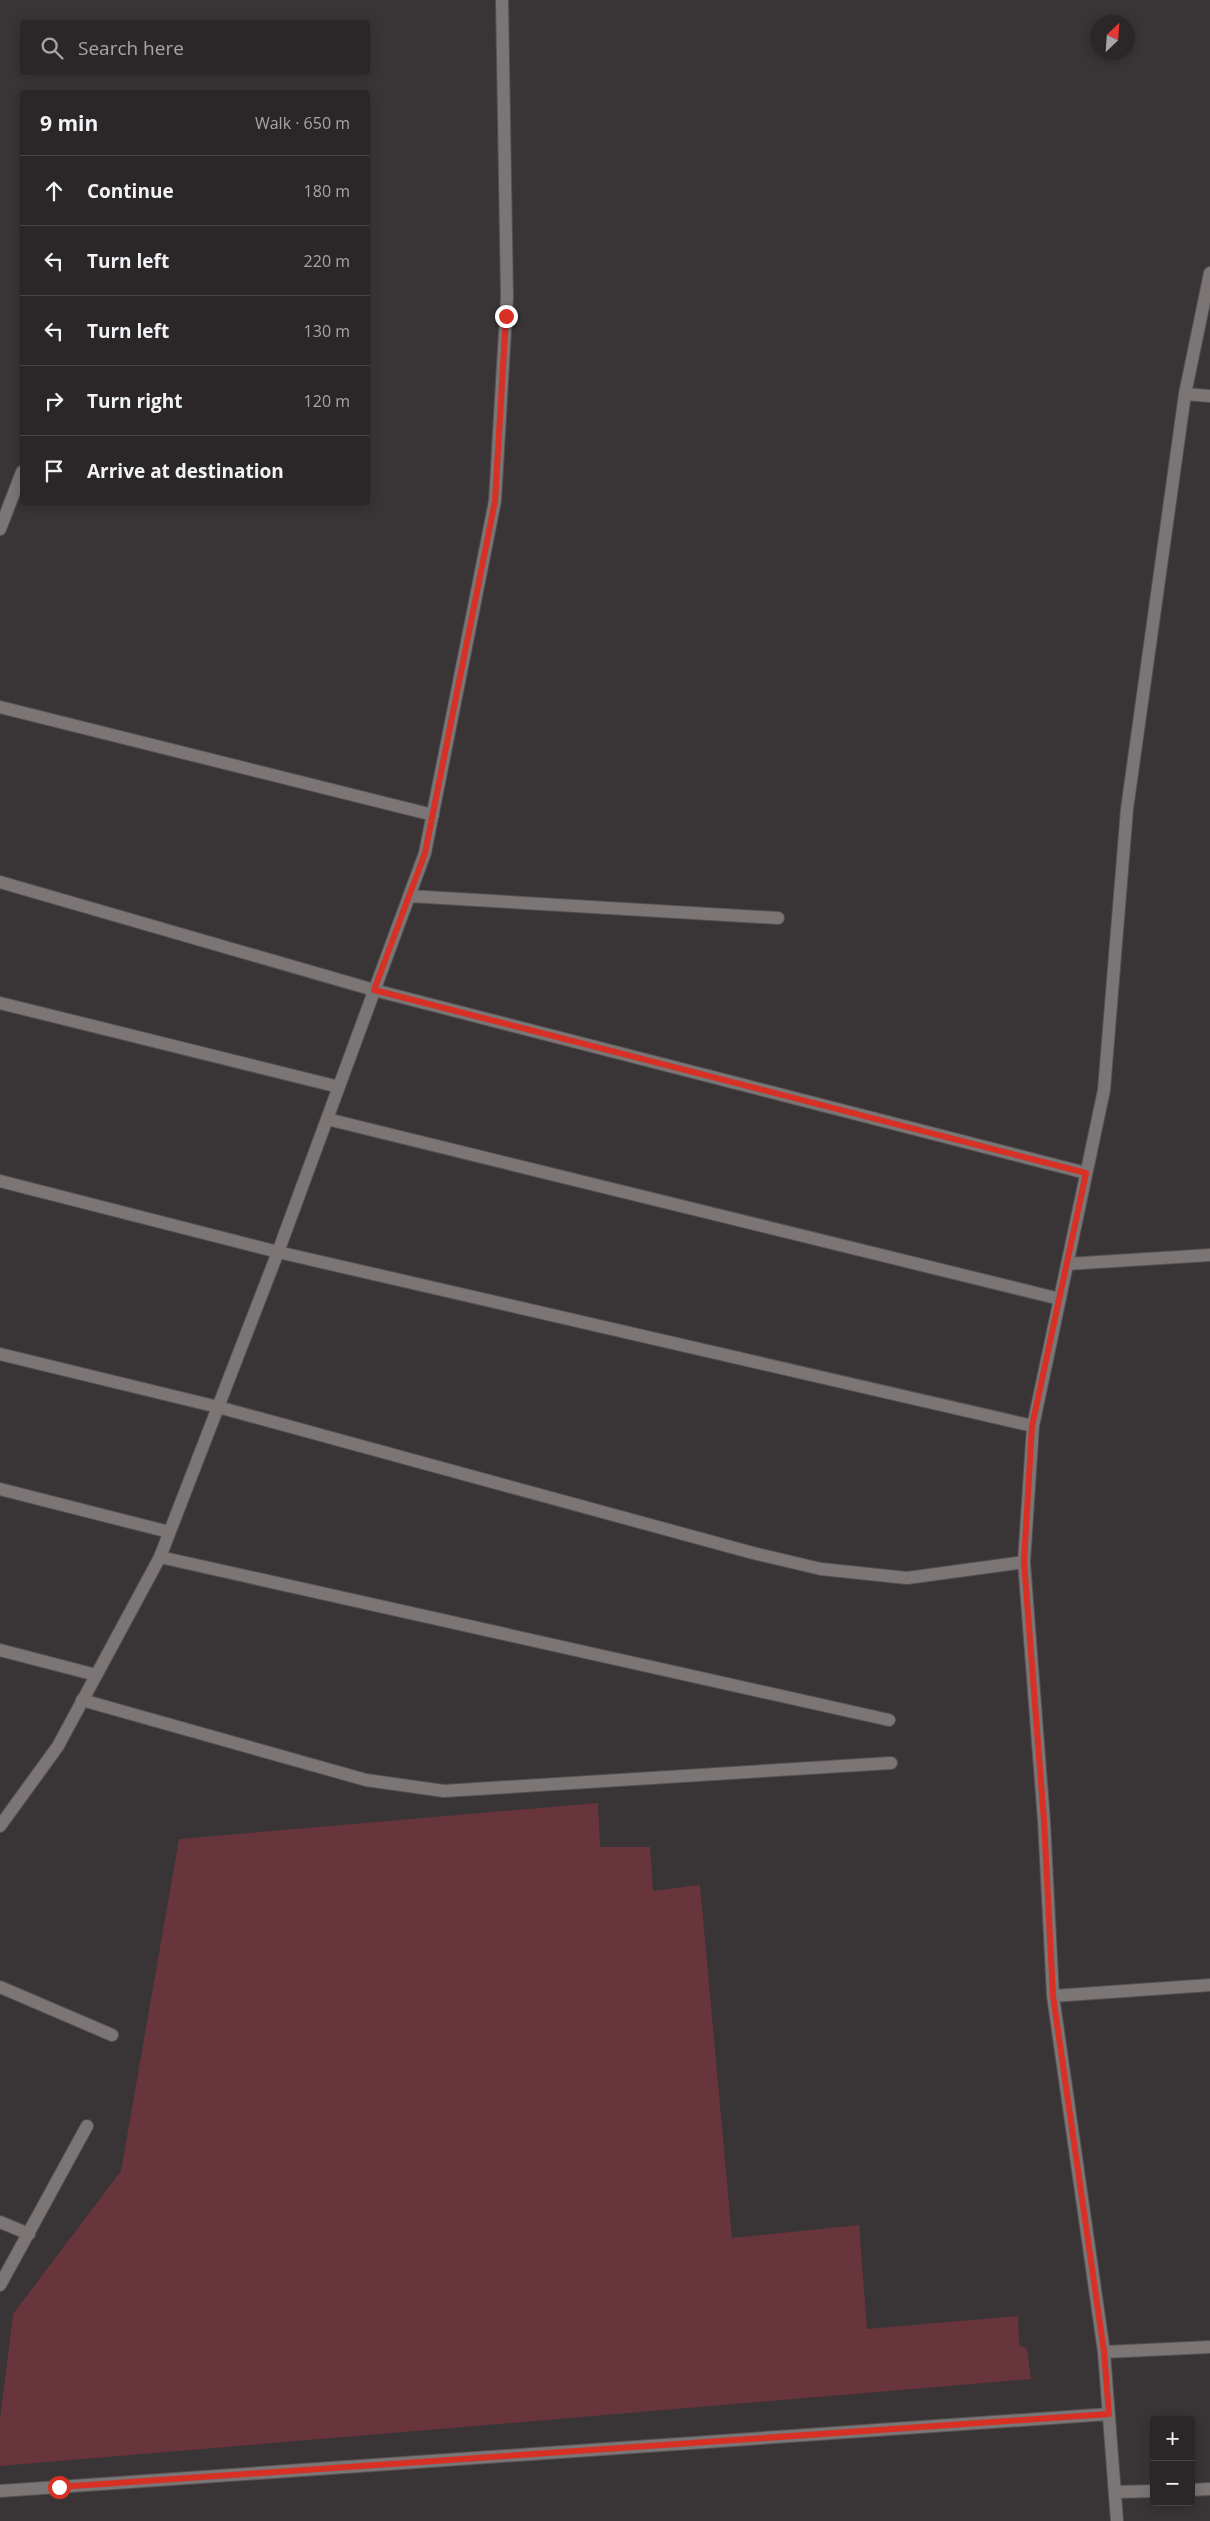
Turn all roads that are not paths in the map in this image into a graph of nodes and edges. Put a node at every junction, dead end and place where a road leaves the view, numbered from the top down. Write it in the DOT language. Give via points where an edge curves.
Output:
graph roads {
  1 [pos="502,0"];
  2 [pos="1210,273"];
  3 [pos="1185,394"];
  4 [pos="1210,396"];
  5 [pos="20,477"];
  6 [pos="0,529"];
  7 [pos="0,707"];
  8 [pos="433,815"];
  9 [pos="0,882"];
  10 [pos="409,896"];
  11 [pos="778,918"];
  12 [pos="374,990"];
  13 [pos="0,1003"];
  14 [pos="339,1087"];
  15 [pos="327,1119"];
  16 [pos="1086,1173"];
  17 [pos="0,1182"];
  18 [pos="278,1252"];
  19 [pos="1210,1255"];
  20 [pos="1067,1264"];
  21 [pos="1060,1299"];
  22 [pos="0,1354"];
  23 [pos="218,1407"];
  24 [pos="1032,1426"];
  25 [pos="0,1490"];
  26 [pos="169,1532"];
  27 [pos="160,1557"];
  28 [pos="1024,1562"];
  29 [pos="0,1650"];
  30 [pos="96,1675"];
  31 [pos="82,1700"];
  32 [pos="889,1720"];
  33 [pos="891,1763"];
  34 [pos="2,1819"];
  35 [pos="1210,1985"];
  36 [pos="0,1987"];
  37 [pos="1053,1996"];
  38 [pos="112,2035"];
  39 [pos="87,2126"];
  40 [pos="0,2222"];
  41 [pos="29,2234"];
  42 [pos="0,2285"];
  43 [pos="1210,2347"];
  44 [pos="1104,2352"];
  45 [pos="1109,2414"];
  46 [pos="1210,2489"];
  47 [pos="1195,2490"];
  48 [pos="1150,2491"];
  49 [pos="0,2492"];
  50 [pos="1115,2492"];
  51 [pos="1117,2521"];
  1 -- 8 [label="street" via="507,297 495,501"];
  2 -- 3 [label="street"];
  3 -- 4 [label="street"];
  3 -- 16 [label="street" via="1128,809 1104,1090"];
  5 -- 6 [label="street"];
  7 -- 8 [label="street"];
  8 -- 10 [label="street" via="425,853"];
  9 -- 12 [label="street"];
  10 -- 11 [label="street"];
  10 -- 12 [label="street"];
  12 -- 14 [label="street"];
  12 -- 16 [label="street"];
  13 -- 14 [label="street"];
  14 -- 15 [label="street"];
  15 -- 18 [label="street"];
  15 -- 21 [label="street"];
  16 -- 20 [label="street"];
  17 -- 18 [label="street"];
  18 -- 23 [label="street"];
  18 -- 24 [label="street"];
  19 -- 20 [label="street"];
  20 -- 21 [label="street"];
  21 -- 24 [label="street"];
  22 -- 23 [label="street"];
  23 -- 26 [label="street"];
  23 -- 28 [label="street" via="753,1553 822,1568 907,1578"];
  24 -- 28 [label="street"];
  25 -- 26 [label="street"];
  26 -- 27 [label="street"];
  27 -- 30 [label="street"];
  27 -- 32 [label="street"];
  28 -- 37 [label="street"];
  29 -- 30 [label="street"];
  30 -- 31 [label="street"];
  31 -- 33 [label="street" via="366,1780 444,1791"];
  31 -- 34 [label="street" via="58,1746"];
  35 -- 37 [label="street"];
  36 -- 38 [label="street"];
  37 -- 44 [label="street"];
  39 -- 41 [label="street"];
  40 -- 41 [label="street"];
  41 -- 42 [label="street"];
  43 -- 44 [label="street"];
  44 -- 45 [label="street"];
  45 -- 49 [label="street"];
  45 -- 50 [label="street"];
  46 -- 47 [label="street"];
  48 -- 50 [label="street"];
  50 -- 51 [label="street"];
}
